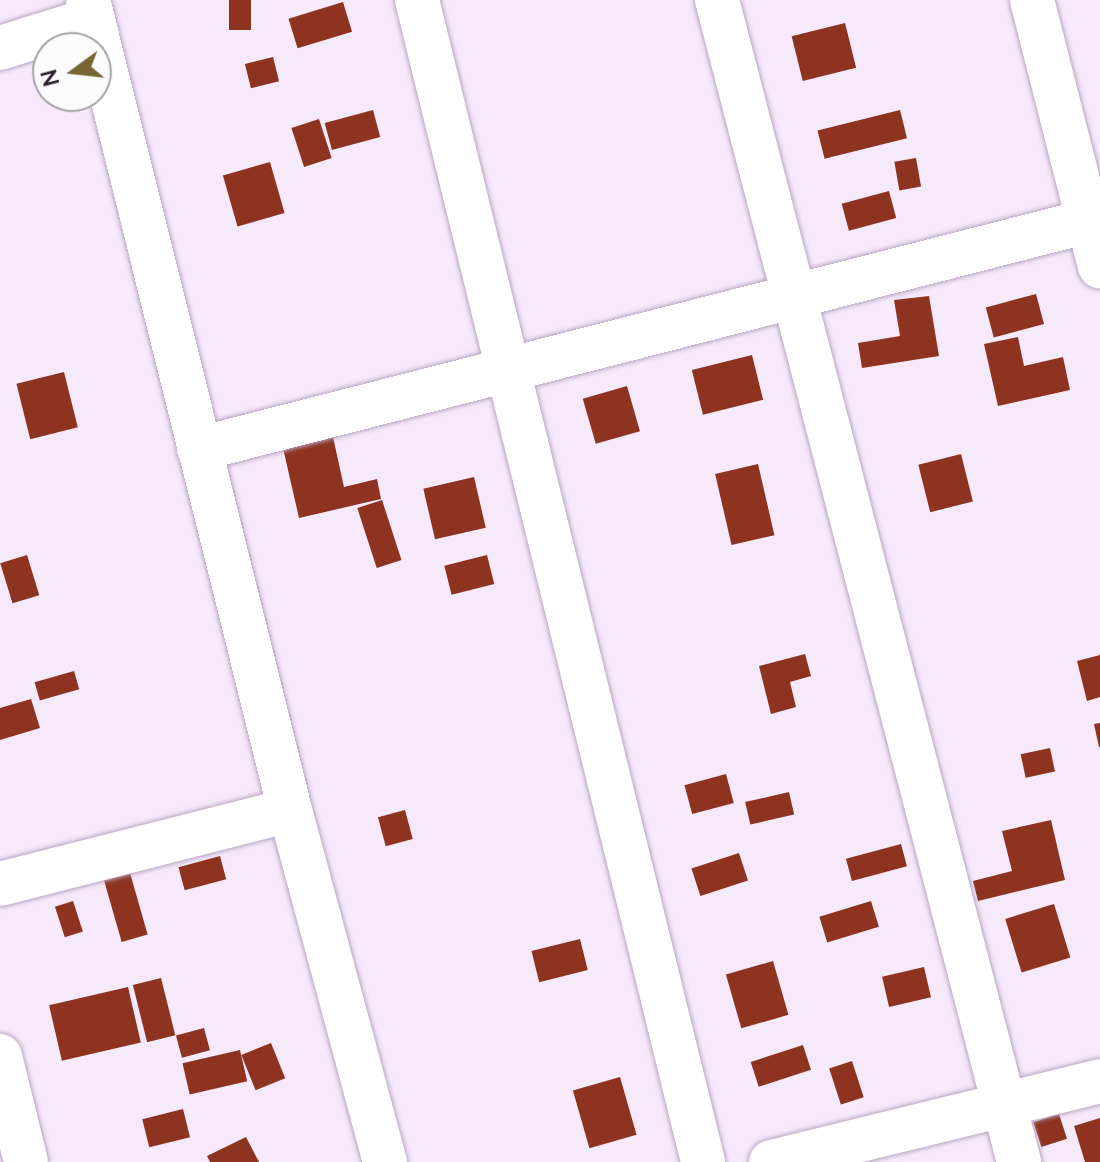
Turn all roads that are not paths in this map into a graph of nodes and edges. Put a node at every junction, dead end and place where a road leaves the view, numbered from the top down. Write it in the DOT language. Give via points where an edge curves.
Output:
graph roads {
  1 [pos="417,0"];
  2 [pos="717,0"];
  3 [pos="1032,0"];
  4 [pos="90,9"];
  5 [pos="0,48"];
  6 [pos="1094,220"];
  7 [pos="1100,266"];
  8 [pos="793,299"];
  9 [pos="509,368"];
  10 [pos="199,449"];
  11 [pos="290,810"];
  12 [pos="0,884"];
  13 [pos="0,1056"];
  14 [pos="1100,1081"];
  15 [pos="1005,1104"];
  16 [pos="26,1162"];
  17 [pos="385,1162"];
  18 [pos="703,1162"];
  19 [pos="771,1162"];
  20 [pos="1019,1162"];
  1 -- 9 [label="street"];
  2 -- 8 [label="street"];
  3 -- 6 [label="street"];
  4 -- 5 [label="street"];
  4 -- 10 [label="street"];
  6 -- 7 [label="street"];
  6 -- 8 [label="street"];
  8 -- 9 [label="street"];
  8 -- 15 [label="street"];
  9 -- 10 [label="street"];
  9 -- 18 [label="street"];
  10 -- 11 [label="street"];
  11 -- 12 [label="street"];
  11 -- 17 [label="street"];
  13 -- 16 [label="street"];
  14 -- 15 [label="street"];
  15 -- 19 [label="street"];
  15 -- 20 [label="street"];
}
